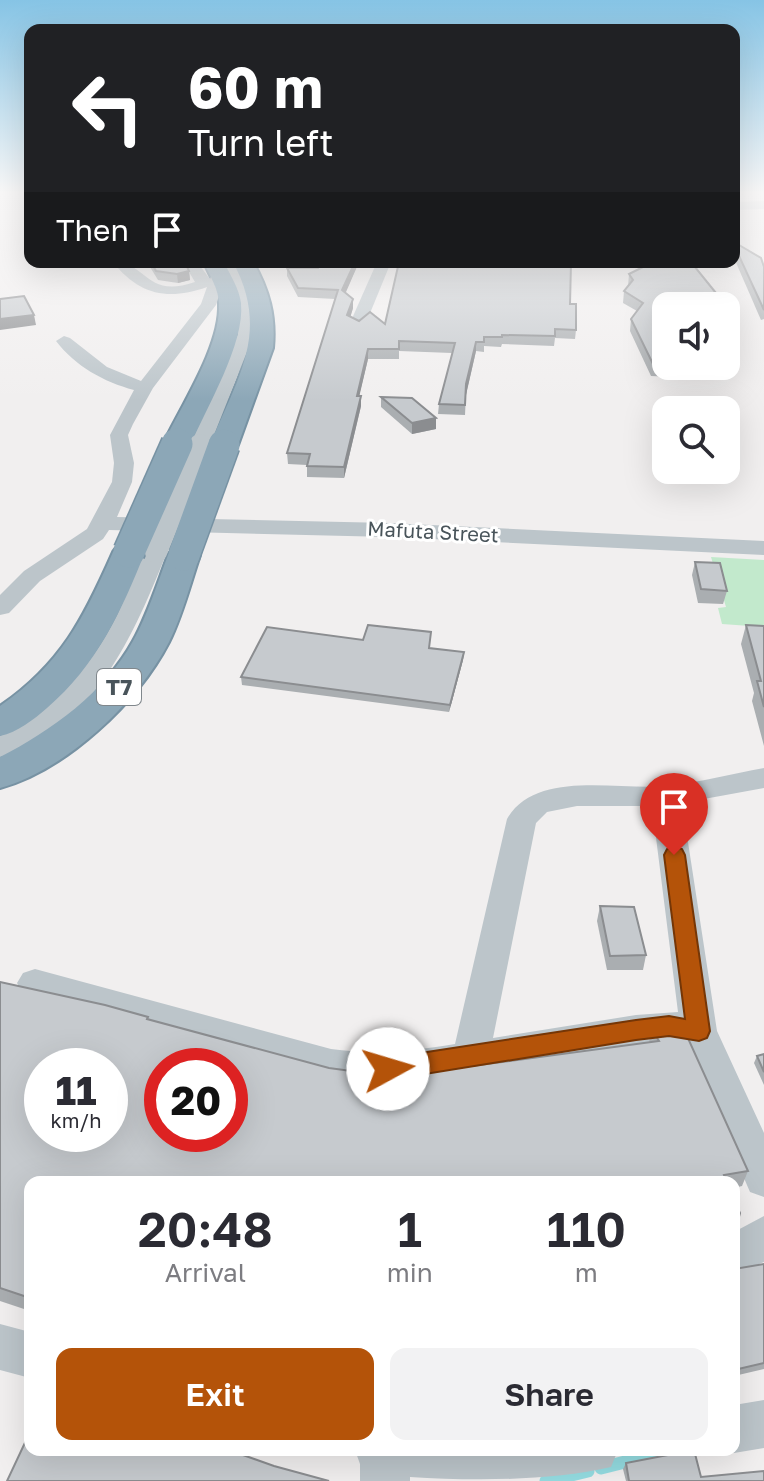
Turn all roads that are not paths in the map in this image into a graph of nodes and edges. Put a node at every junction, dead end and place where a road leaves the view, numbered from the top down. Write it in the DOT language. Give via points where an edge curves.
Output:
graph roads {
  1 [pos="126,268"];
  2 [pos="195,268"];
  3 [pos="220,268"];
  4 [pos="222,268"];
  5 [pos="246,268"];
  6 [pos="381,268"];
  7 [pos="358,323"];
  8 [pos="64,341"];
  9 [pos="145,387"];
  10 [pos="200,445"];
  11 [pos="103,523"];
  12 [pos="764,548"];
  13 [pos="156,553"];
  14 [pos="0,608"];
  15 [pos="0,724"];
  16 [pos="0,748"];
  17 [pos="0,774"];
  18 [pos="764,778"];
  19 [pos="666,796"];
  20 [pos="35,983"];
  21 [pos="699,1031"];
  22 [pos="471,1056"];
  23 [pos="764,1178"];
  24 [pos="764,1237"];
  25 [pos="740,1250"];
  26 [pos="0,1347"];
  27 [pos="24,1353"];
  28 [pos="764,1424"];
  29 [pos="740,1428"];
  30 [pos="555,1456"];
  31 [pos="383,1458"];
  1 -- 2 [label="street" via="148,288 169,291 202,284"];
  3 -- 9 [label="street" via="208,305"];
  4 -- 10 [label="highway, T7" via="230,313"];
  5 -- 10 [label="highway, T7" via="262,302 261,348"];
  6 -- 7 [label="street"];
  8 -- 9 [label="street" via="122,383"];
  9 -- 11 [label="street" via="119,435 122,482"];
  10 -- 13 [label="highway, T7, bridge"];
  10 -- 13 [label="highway, T7, bridge"];
  11 -- 12 [label="street, Mafuta Street" via="374,529"];
  11 -- 14 [label="street" via="95,534 32,576"];
  13 -- 15 [label="highway" via="103,613 78,657 37,699"];
  13 -- 16 [label="street" via="125,629 101,669 48,720"];
  13 -- 17 [label="highway, T7" via="159,623 146,651 121,685 63,738"];
  18 -- 19 [label="street"];
  19 -- 21 [label="street"];
  19 -- 22 [label="street" via="551,800 538,803 522,819"];
  20 -- 22 [label="street" via="331,1065 410,1068"];
  21 -- 22 [label="street" via="669,1026"];
  21 -- 23 [label="street"];
  24 -- 25 [label="street"];
  26 -- 27 [label="street"];
  28 -- 29 [label="street"];
  30 -- 31 [label="street" via="522,1461"];
}
